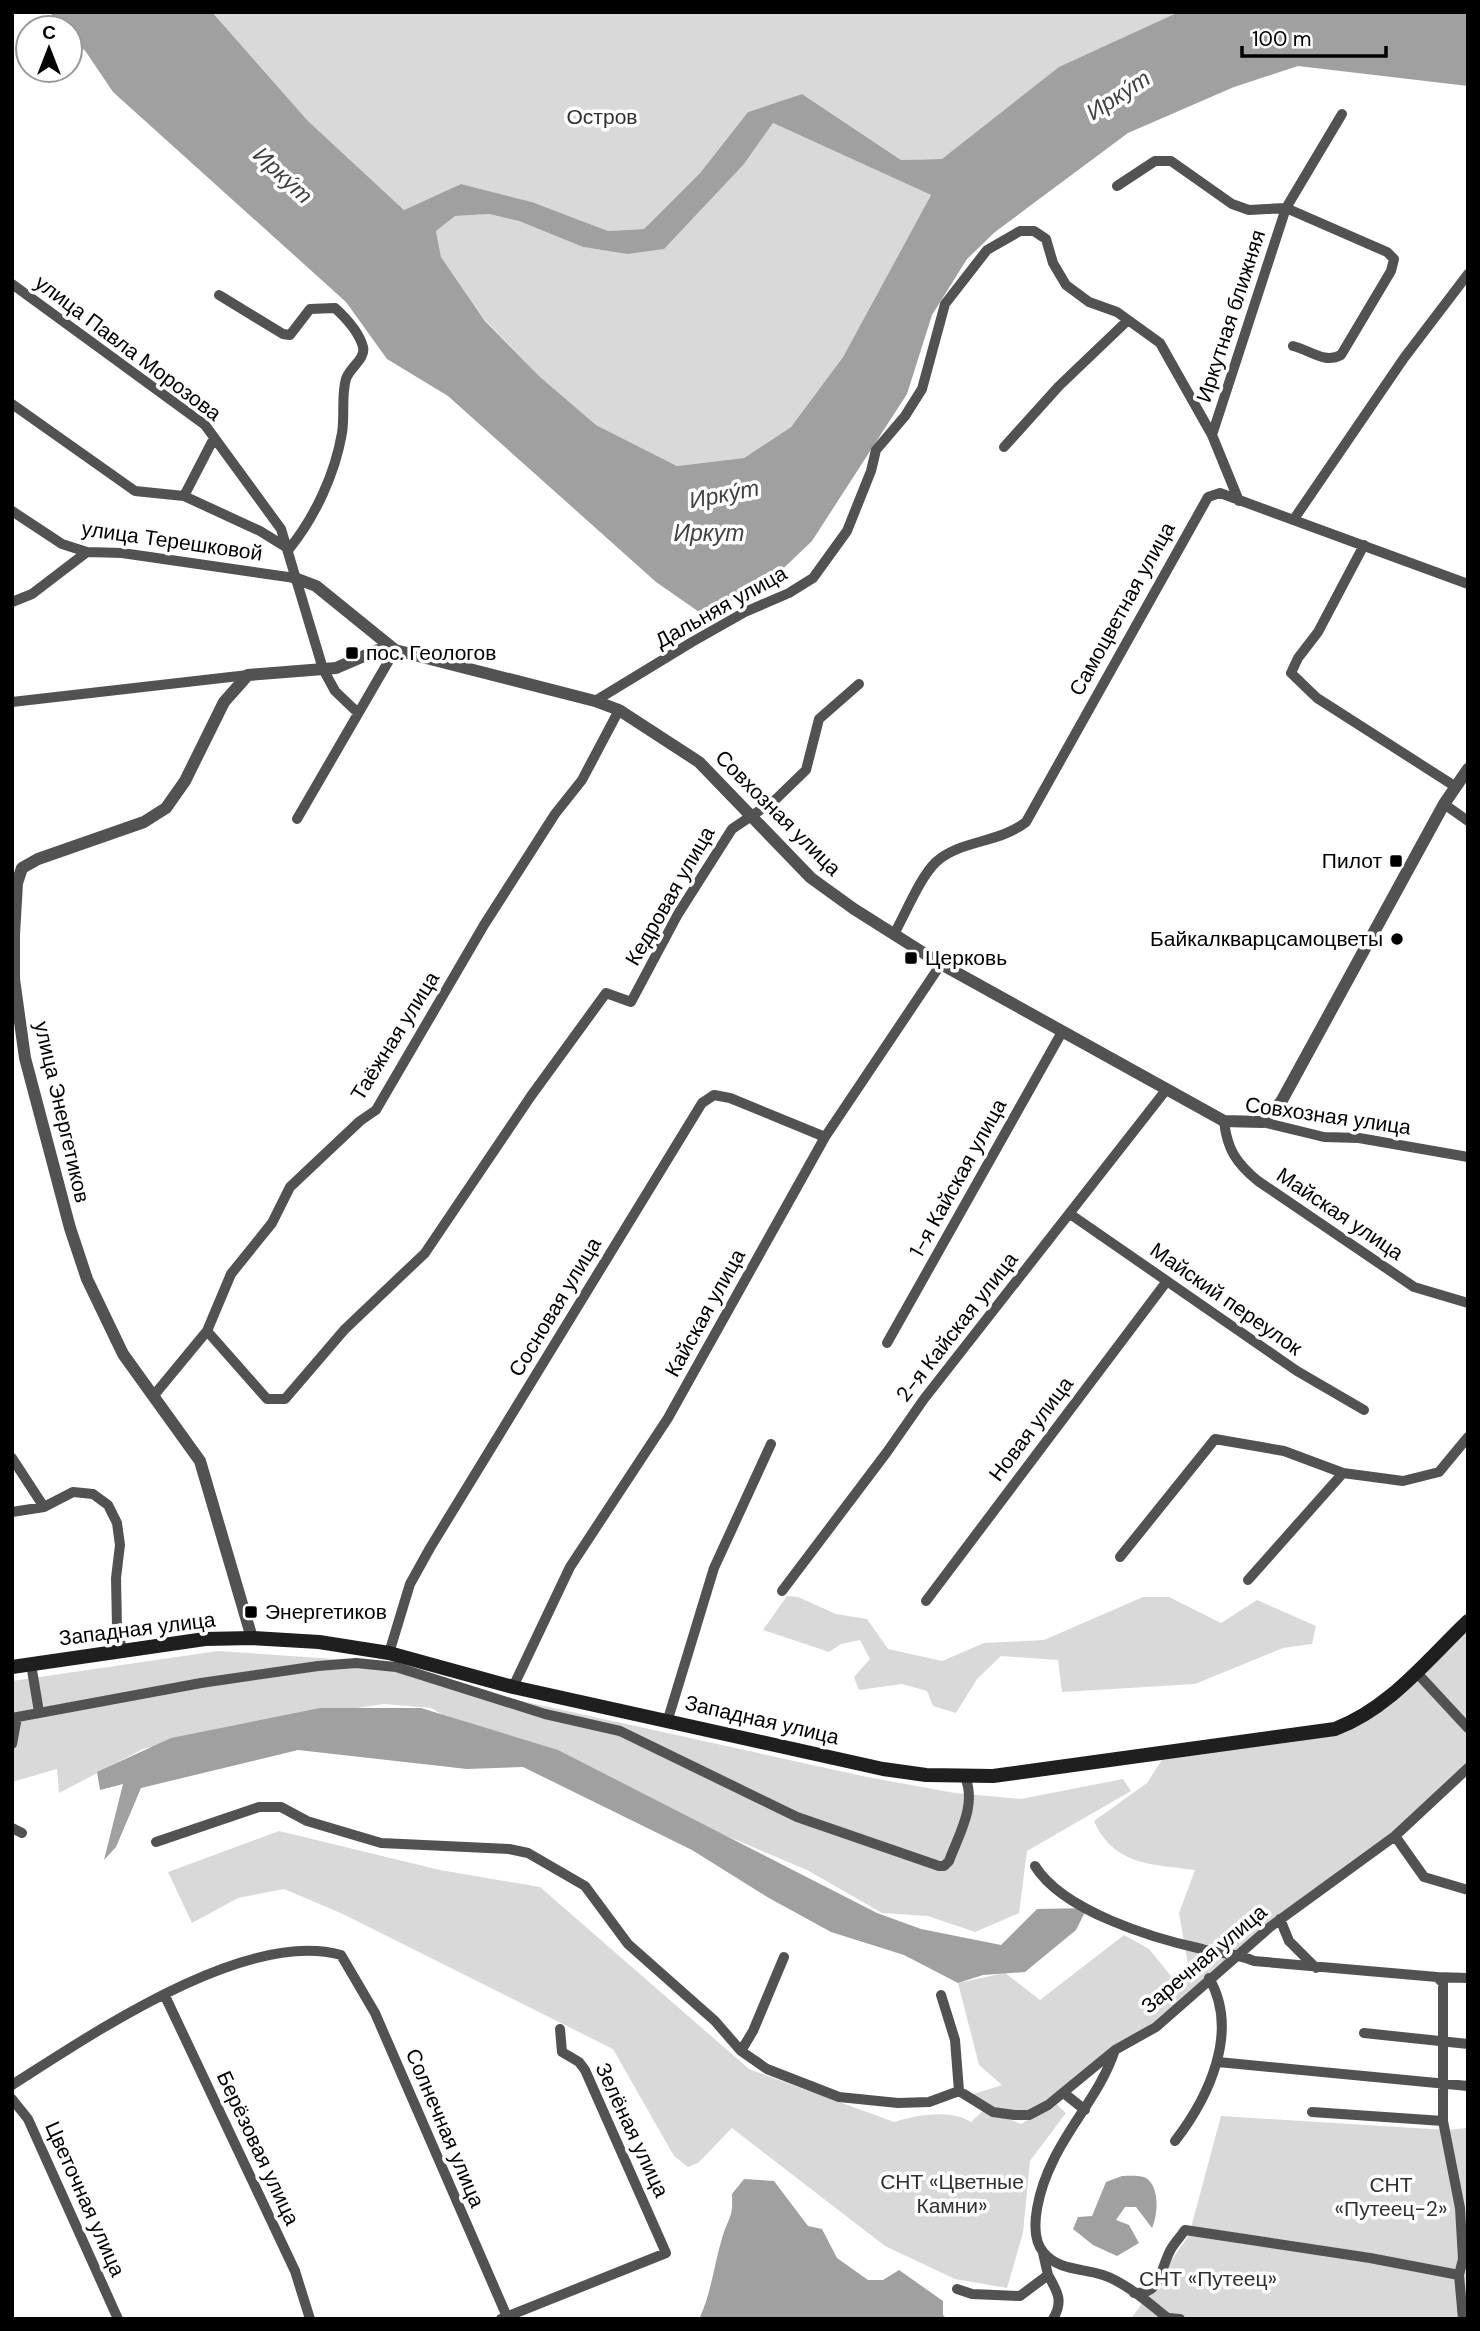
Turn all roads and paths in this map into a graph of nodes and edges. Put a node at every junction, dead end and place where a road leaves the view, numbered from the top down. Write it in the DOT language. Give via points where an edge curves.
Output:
graph roads {
  1 [pos="1342,114"];
  2 [pos="1117,186"];
  3 [pos="1286,208"];
  4 [pos="1468,274"];
  5 [pos="12,284"];
  6 [pos="219,295"];
  7 [pos="1126,322"];
  8 [pos="1293,346"];
  9 [pos="12,404"];
  10 [pos="1212,435"];
  11 [pos="214,438"];
  12 [pos="1004,447"];
  13 [pos="184,496"];
  14 [pos="1239,500"];
  15 [pos="12,511"];
  16 [pos="1294,519"];
  17 [pos="1364,545"];
  18 [pos="289,549"];
  19 [pos="87,552"];
  20 [pos="295,578"];
  21 [pos="1468,584"];
  22 [pos="12,601"];
  23 [pos="395,650"];
  24 [pos="323,669"];
  25 [pos="248,675"];
  26 [pos="859,684"];
  27 [pos="595,701"];
  28 [pos="12,702"];
  29 [pos="619,710"];
  30 [pos="357,712"];
  31 [pos="1468,769"];
  32 [pos="1456,786"];
  33 [pos="1444,803"];
  34 [pos="749,816"];
  35 [pos="297,819"];
  36 [pos="1468,821"];
  37 [pos="17,868"];
  38 [pos="894,934"];
  39 [pos="941,964"];
  40 [pos="1062,1032"];
  41 [pos="1166,1090"];
  42 [pos="1224,1121"];
  43 [pos="1262,1122"];
  44 [pos="825,1137"];
  45 [pos="1468,1157"];
  46 [pos="1070,1214"];
  47 [pos="1167,1281"];
  48 [pos="1468,1303"];
  49 [pos="207,1331"];
  50 [pos="887,1343"];
  51 [pos="155,1394"];
  52 [pos="1364,1410"];
  53 [pos="1468,1437"];
  54 [pos="771,1444"];
  55 [pos="12,1458"];
  56 [pos="1343,1473"];
  57 [pos="44,1507"];
  58 [pos="12,1512"];
  59 [pos="1120,1557"];
  60 [pos="1248,1580"];
  61 [pos="782,1591"];
  62 [pos="926,1601"];
  63 [pos="1468,1621"];
  64 [pos="252,1638"];
  65 [pos="122,1650"];
  66 [pos="389,1653"];
  67 [pos="31,1664"];
  68 [pos="12,1667"];
  69 [pos="1417,1672"];
  70 [pos="513,1687"];
  71 [pos="39,1712"];
  72 [pos="15,1718"];
  73 [pos="668,1719"];
  74 [pos="1468,1728"];
  75 [pos="12,1744"];
  76 [pos="1468,1768"];
  77 [pos="965,1777"];
  78 [pos="12,1828"];
  79 [pos="22,1833"];
  80 [pos="1395,1836"];
  81 [pos="156,1842"];
  82 [pos="1035,1866"];
  83 [pos="1468,1890"];
  84 [pos="1280,1919"];
  85 [pos="1240,1954"];
  86 [pos="784,1957"];
  87 [pos="1315,1968"];
  88 [pos="1437,1977"];
  89 [pos="1209,1978"];
  90 [pos="1468,1978"];
  91 [pos="941,1995"];
  92 [pos="165,1996"];
  93 [pos="560,2029"];
  94 [pos="1364,2033"];
  95 [pos="1445,2042"];
  96 [pos="1468,2044"];
  97 [pos="1115,2050"];
  98 [pos="741,2051"];
  99 [pos="1218,2062"];
  100 [pos="12,2085"];
  101 [pos="1443,2085"];
  102 [pos="1468,2086"];
  103 [pos="959,2091"];
  104 [pos="1065,2094"];
  105 [pos="12,2099"];
  106 [pos="1085,2110"];
  107 [pos="1312,2112"];
  108 [pos="1443,2121"];
  109 [pos="1175,2141"];
  110 [pos="1043,2253"];
  111 [pos="1465,2259"];
  112 [pos="1048,2275"];
  113 [pos="1459,2275"];
  114 [pos="957,2289"];
  115 [pos="1133,2293"];
  116 [pos="505,2318"];
  117 [pos="1169,2318"];
  118 [pos="118,2319"];
  119 [pos="310,2319"];
  120 [pos="1053,2319"];
  121 [pos="1180,2319"];
  122 [pos="1463,2319"];
  1 -- 3 [label="street, Иркутная ближняя"];
  2 -- 3 [label="street" via="1155,161 1171,161 1232,204 1249,210"];
  3 -- 8 [label="street" via="1394,259 1341,355 1334,359 1318,356"];
  3 -- 10 [label="street, Иркутная ближняя"];
  4 -- 16 [label="street" via="1396,369"];
  5 -- 11 [label="street, улица Павла Морозова" via="205,425"];
  6 -- 18 [label="street" via="290,335 310,309 335,308 364,348 346,379 342,432 332,472"];
  7 -- 10 [label="street" via="1160,343"];
  7 -- 12 [label="street"];
  7 -- 27 [label="street, Дальняя улица" via="1117,312 1089,302 1066,285 1046,239 1034,231 1020,231 987,250 945,304 922,389 876,450 847,531 813,578 692,642"];
  9 -- 13 [label="street" via="135,491"];
  10 -- 14 [label="street"];
  11 -- 13 [label="street"];
  11 -- 18 [label="street, улица Павла Морозова" via="281,529"];
  13 -- 18 [label="street"];
  14 -- 16 [label="street, Самоцветная улица"];
  14 -- 38 [label="street, Самоцветная улица" via="1220,494 1208,497 1198,510 1026,822 1013,834 934,863"];
  15 -- 19 [label="street, улица Терешковой" via="62,544"];
  16 -- 17 [label="street, Самоцветная улица"];
  17 -- 21 [label="street, Самоцветная улица"];
  17 -- 32 [label="street" via="1291,673 1317,698"];
  18 -- 20 [label="street, улица Павла Морозова"];
  19 -- 20 [label="street, улица Терешковой"];
  19 -- 22 [label="street" via="32,594"];
  20 -- 23 [label="street, Совхозная улица" via="316,586"];
  20 -- 24 [label="street, улица Павла Морозова"];
  23 -- 24 [label="street" via="378,650"];
  23 -- 27 [label="street, Совхозная улица"];
  23 -- 30 [label="street"];
  24 -- 25 [label="street"];
  24 -- 30 [label="street, улица Павла Морозова" via="335,691"];
  25 -- 28 [label="street"];
  25 -- 37 [label="street, улица Энергетиков" via="224,702 185,781 166,808 145,822"];
  26 -- 34 [label="street, Кедровая улица" via="819,719 807,770 775,800"];
  27 -- 29 [label="street, Совхозная улица"];
  29 -- 34 [label="street, Совхозная улица" via="699,762"];
  29 -- 49 [label="street, Таёжная улица" via="582,780 484,925 376,1110 290,1187 272,1223 231,1274"];
  30 -- 35 [label="street"];
  31 -- 32 [label="street"];
  32 -- 33 [label="street"];
  33 -- 36 [label="street"];
  33 -- 43 [label="street" via="1281,1102"];
  34 -- 38 [label="street, Совхозная улица" via="811,878"];
  34 -- 49 [label="street, Кедровая улица" via="719,847 631,1002 606,993 425,1254 345,1329 285,1399 267,1399"];
  37 -- 51 [label="street, улица Энергетиков" via="14,979 25,1058 87,1279 123,1354"];
  38 -- 39 [label="street, Совхозная улица"];
  39 -- 40 [label="street, Совхозная улица"];
  39 -- 44 [label="street, Кайская улица"];
  40 -- 41 [label="street, Совхозная улица"];
  40 -- 50 [label="street, 1-я Кайская улица"];
  41 -- 42 [label="street, Совхозная улица"];
  41 -- 46 [label="street, 2-я Кайская улица"];
  42 -- 43 [label="street, Совхозная улица"];
  42 -- 48 [label="street, Майская улица" via="1226,1141 1236,1163 1258,1181 1414,1287"];
  43 -- 45 [label="street, Совхозная улица" via="1324,1138 1359,1138"];
  44 -- 66 [label="street, Сосновая улица" via="730,1098 714,1095 702,1103 430,1548 411,1584"];
  44 -- 70 [label="street, Кайская улица" via="667,1418 570,1567"];
  46 -- 47 [label="street, Майский переулок"];
  46 -- 61 [label="street, 2-я Кайская улица" via="924,1399"];
  47 -- 52 [label="street, Майский переулок" via="1297,1371"];
  47 -- 62 [label="street, Новая улица"];
  49 -- 51 [label="street, Таёжная улица"];
  51 -- 64 [label="street, улица Энергетиков" via="200,1461"];
  53 -- 56 [label="street" via="1440,1472 1403,1481"];
  54 -- 73 [label="street" via="714,1568"];
  55 -- 57 [label="street"];
  56 -- 59 [label="street" via="1284,1451 1215,1439"];
  56 -- 60 [label="street"];
  57 -- 58 [label="street"];
  57 -- 65 [label="street" via="73,1492 93,1494 108,1505 120,1545 116,1578"];
  63 -- 69 [label="main road, Западная улица"];
  64 -- 65 [label="main road, Западная улица"];
  64 -- 66 [label="main road, Западная улица"];
  65 -- 67 [label="main road, Западная улица"];
  66 -- 70 [label="main road, Западная улица"];
  67 -- 68 [label="main road, Западная улица"];
  67 -- 71 [label="street"];
  69 -- 74 [label="street"];
  69 -- 77 [label="main road, Западная улица" via="1359,1720 1335,1729"];
  70 -- 73 [label="main road, Западная улица"];
  71 -- 72 [label="street"];
  71 -- 77 [label="street" via="318,1667 356,1663 396,1667 545,1714 620,1731 819,1826 939,1866 949,1860 969,1808 970,1788"];
  72 -- 75 [label="street"];
  73 -- 77 [label="main road, Западная улица" via="883,1769"];
  76 -- 80 [label="street, Заречная улица"];
  78 -- 79 [label="street"];
  80 -- 83 [label="street" via="1424,1877"];
  80 -- 84 [label="street, Заречная улица"];
  81 -- 98 [label="street" via="259,1807 281,1807 307,1821 381,1843 528,1853 585,1886 628,1944 715,2021"];
  82 -- 85 [label="street" via="1059,1891 1116,1922 1205,1950"];
  84 -- 85 [label="street, Заречная улица"];
  84 -- 87 [label="street" via="1289,1941"];
  85 -- 87 [label="street" via="1254,1962"];
  85 -- 89 [label="street, Заречная улица"];
  86 -- 98 [label="street"];
  87 -- 88 [label="street"];
  88 -- 90 [label="street"];
  88 -- 95 [label="street" via="1443,1983"];
  89 -- 97 [label="street, Заречная улица" via="1156,2027"];
  89 -- 99 [label="street" via="1221,2014"];
  91 -- 103 [label="street" via="955,2040"];
  92 -- 100 [label="street"];
  92 -- 116 [label="street, Солнечная улица" via="252,1958 277,1952 323,1950 341,1955 375,2013"];
  92 -- 119 [label="street, Берёзовая улица" via="295,2272"];
  93 -- 116 [label="street, Зелёная улица" via="562,2052 584,2070 666,2253"];
  94 -- 95 [label="street"];
  95 -- 96 [label="street"];
  95 -- 101 [label="street"];
  97 -- 104 [label="street, Заречная улица"];
  97 -- 106 [label="street" via="1108,2073"];
  98 -- 103 [label="street" via="767,2069 839,2097 929,2102"];
  99 -- 101 [label="street"];
  99 -- 109 [label="street"];
  101 -- 102 [label="street"];
  101 -- 108 [label="street"];
  103 -- 104 [label="street, Заречная улица" via="979,2105 1014,2115 1029,2115"];
  104 -- 106 [label="street"];
  105 -- 118 [label="street, Цветочная улица" via="28,2119"];
  106 -- 110 [label="street" via="1053,2161 1042,2191 1036,2232"];
  107 -- 108 [label="street"];
  108 -- 111 [label="street"];
  110 -- 112 [label="street"];
  110 -- 115 [label="street" via="1064,2267 1104,2275"];
  111 -- 113 [label="street"];
  112 -- 114 [label="street" via="1020,2296"];
  112 -- 120 [label="street" via="1060,2295"];
  113 -- 115 [label="street" via="1185,2230 1171,2249 1157,2285"];
  113 -- 122 [label="street"];
  115 -- 117 [label="street"];
  117 -- 121 [label="street"];
}
